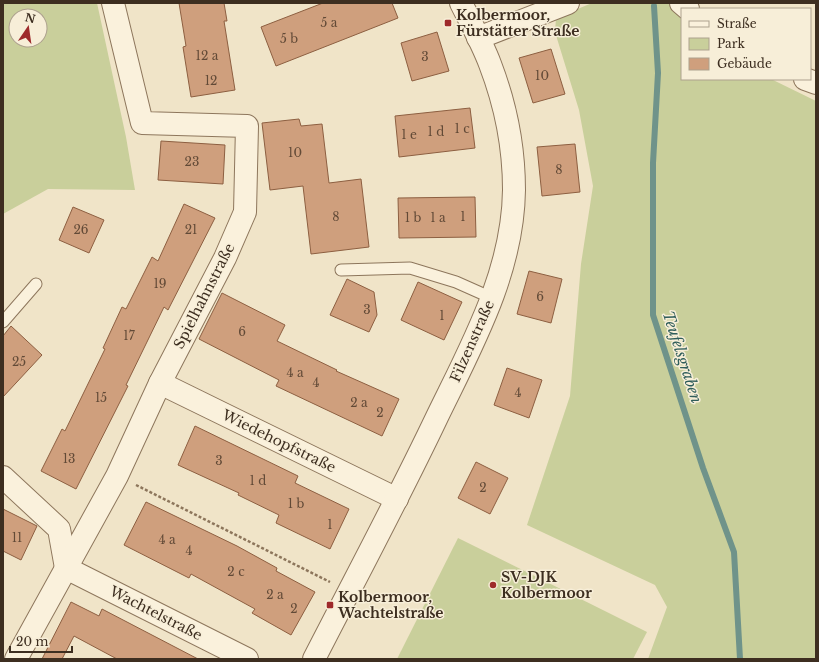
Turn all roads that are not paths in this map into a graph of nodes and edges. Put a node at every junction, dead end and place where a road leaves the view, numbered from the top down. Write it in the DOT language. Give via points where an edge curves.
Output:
graph roads {
  1 [pos="113,3"];
  2 [pos="461,3"];
  3 [pos="568,3"];
  4 [pos="478,38"];
  5 [pos="341,270"];
  6 [pos="36,284"];
  7 [pos="492,298"];
  8 [pos="3,322"];
  9 [pos="160,383"];
  10 [pos="3,477"];
  11 [pos="397,499"];
  12 [pos="66,568"];
  13 [pos="16,659"];
  14 [pos="247,659"];
  15 [pos="314,659"];
  1 -- 9 [label="street, Spielhahnstraße" via="142,123 247,126 245,212 225,258"];
  2 -- 4 [label="street, Filzenstraße"];
  3 -- 4 [label="street"];
  4 -- 7 [label="street, Filzenstraße" via="490,63 501,99 511,148 514,189 512,223 505,260"];
  5 -- 7 [label="lane" via="410,268 456,282"];
  6 -- 8 [label="lane"];
  7 -- 11 [label="street, Filzenstraße"];
  9 -- 11 [label="street, Wiedehopfstraße"];
  9 -- 12 [label="street, Spielhahnstraße" via="117,476"];
  10 -- 12 [label="street" via="59,529"];
  11 -- 15 [label="street, Filzenstraße"];
  12 -- 13 [label="street, Spielhahnstraße"];
  12 -- 14 [label="street, Wachtelstraße"];
}
